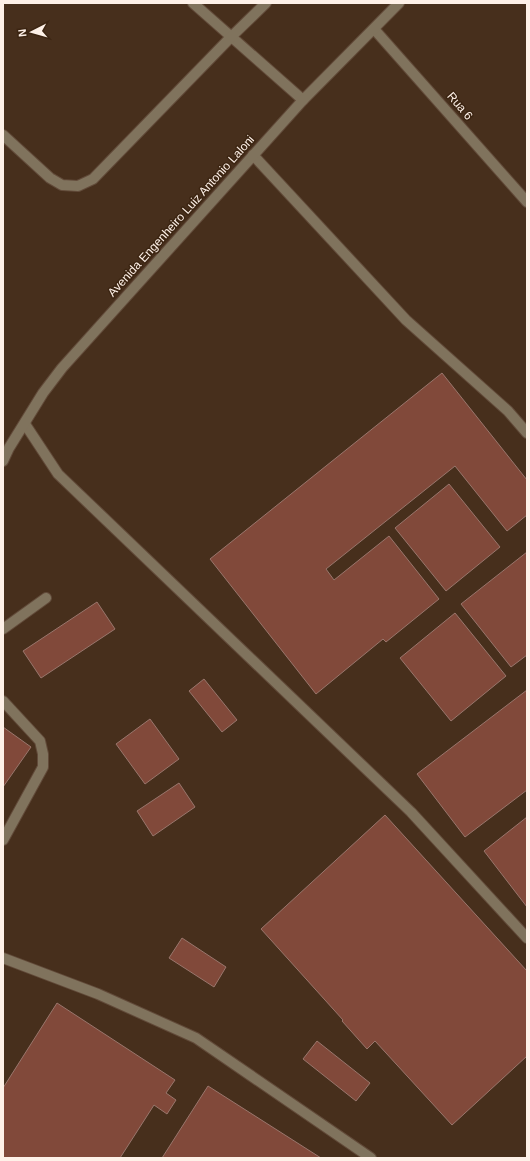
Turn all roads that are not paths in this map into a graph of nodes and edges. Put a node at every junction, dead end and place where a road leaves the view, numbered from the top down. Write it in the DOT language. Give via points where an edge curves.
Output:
graph roads {
  1 [pos="193,3"];
  2 [pos="266,3"];
  3 [pos="399,3"];
  4 [pos="374,29"];
  5 [pos="231,37"];
  6 [pos="304,100"];
  7 [pos="3,135"];
  8 [pos="253,155"];
  9 [pos="527,202"];
  10 [pos="25,424"];
  11 [pos="527,433"];
  12 [pos="3,462"];
  13 [pos="46,598"];
  14 [pos="3,629"];
  15 [pos="3,701"];
  16 [pos="3,840"];
  17 [pos="527,938"];
  18 [pos="3,958"];
  19 [pos="371,1158"];
  1 -- 5 [label="street"];
  2 -- 5 [label="street"];
  3 -- 4 [label="street, Avenida Engenheiro Luiz Antonio Laloni"];
  4 -- 6 [label="street, Avenida Engenheiro Luiz Antonio Laloni"];
  4 -- 9 [label="street, Rua 6"];
  5 -- 6 [label="street"];
  5 -- 7 [label="street" via="93,180 78,186 62,185 50,178"];
  6 -- 8 [label="street, Avenida Engenheiro Luiz Antonio Laloni"];
  8 -- 10 [label="street, Avenida Engenheiro Luiz Antonio Laloni" via="62,368 43,393"];
  8 -- 11 [label="street" via="406,320 508,412"];
  10 -- 12 [label="street, Avenida Engenheiro Luiz Antonio Laloni"];
  10 -- 17 [label="street" via="58,474 411,812"];
  13 -- 14 [label="street"];
  15 -- 16 [label="street" via="40,741 43,767"];
  18 -- 19 [label="street" via="98,994 196,1038"];
}
